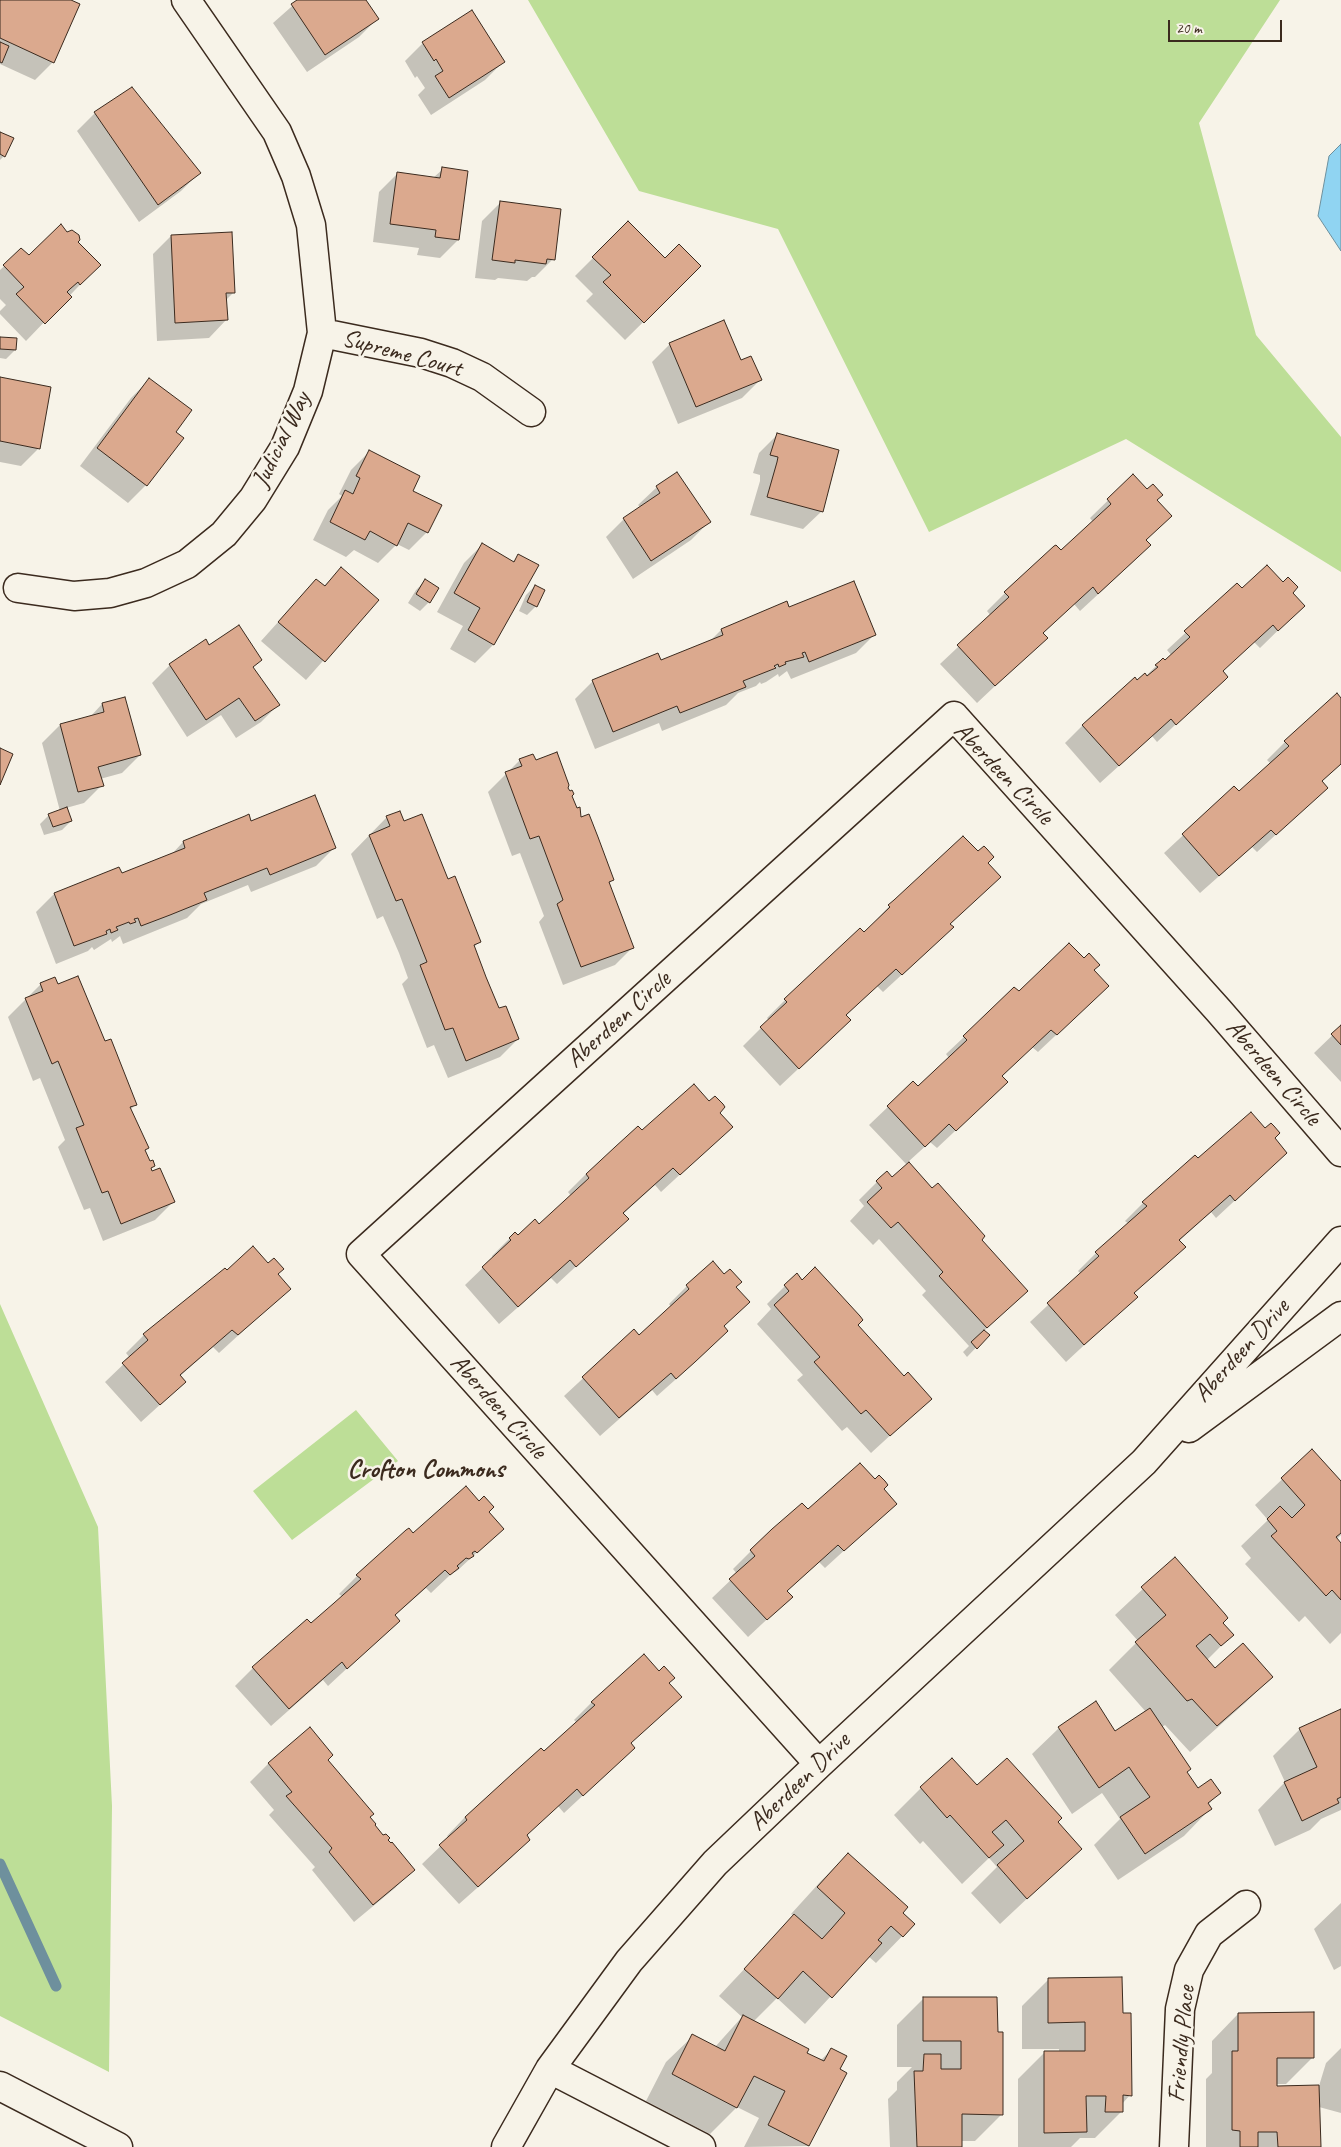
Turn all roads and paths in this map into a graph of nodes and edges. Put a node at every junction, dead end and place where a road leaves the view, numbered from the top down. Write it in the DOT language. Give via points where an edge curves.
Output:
graph roads {
  1 [pos="186,0"];
  2 [pos="322,333"];
  3 [pos="531,412"];
  4 [pos="18,588"];
  5 [pos="1341,1152"];
  6 [pos="1341,1241"];
  7 [pos="1341,1316"];
  8 [pos="1144,1462"];
  9 [pos="818,1764"];
  10 [pos="1246,1905"];
  11 [pos="550,2069"];
  12 [pos="0,2086"];
  13 [pos="118,2147"];
  14 [pos="506,2147"];
  15 [pos="701,2147"];
  16 [pos="1174,2147"];
  1 -- 2 [label="street, Judicial Way" via="277,132 296,176 311,225"];
  2 -- 3 [label="street, Supreme Court" via="421,353 452,363 482,377"];
  2 -- 4 [label="street, Judicial Way" via="308,391 285,447 253,499 224,534 187,564 146,583 119,591 74,596"];
  5 -- 9 [label="street, Aberdeen Circle" via="954,716 360,1254"];
  6 -- 8 [label="street, Aberdeen Drive"];
  7 -- 8 [label="street, Aberdeen Drive"];
  8 -- 9 [label="street, Aberdeen Drive"];
  9 -- 11 [label="street, Aberdeen Drive" via="715,1863 629,1961"];
  10 -- 16 [label="street, Friendly Place" via="1209,1934 1189,1970 1180,2009"];
  11 -- 14 [label="street, Aberdeen Drive"];
  11 -- 15 [label="street"];
  12 -- 13 [label="street"];
}
